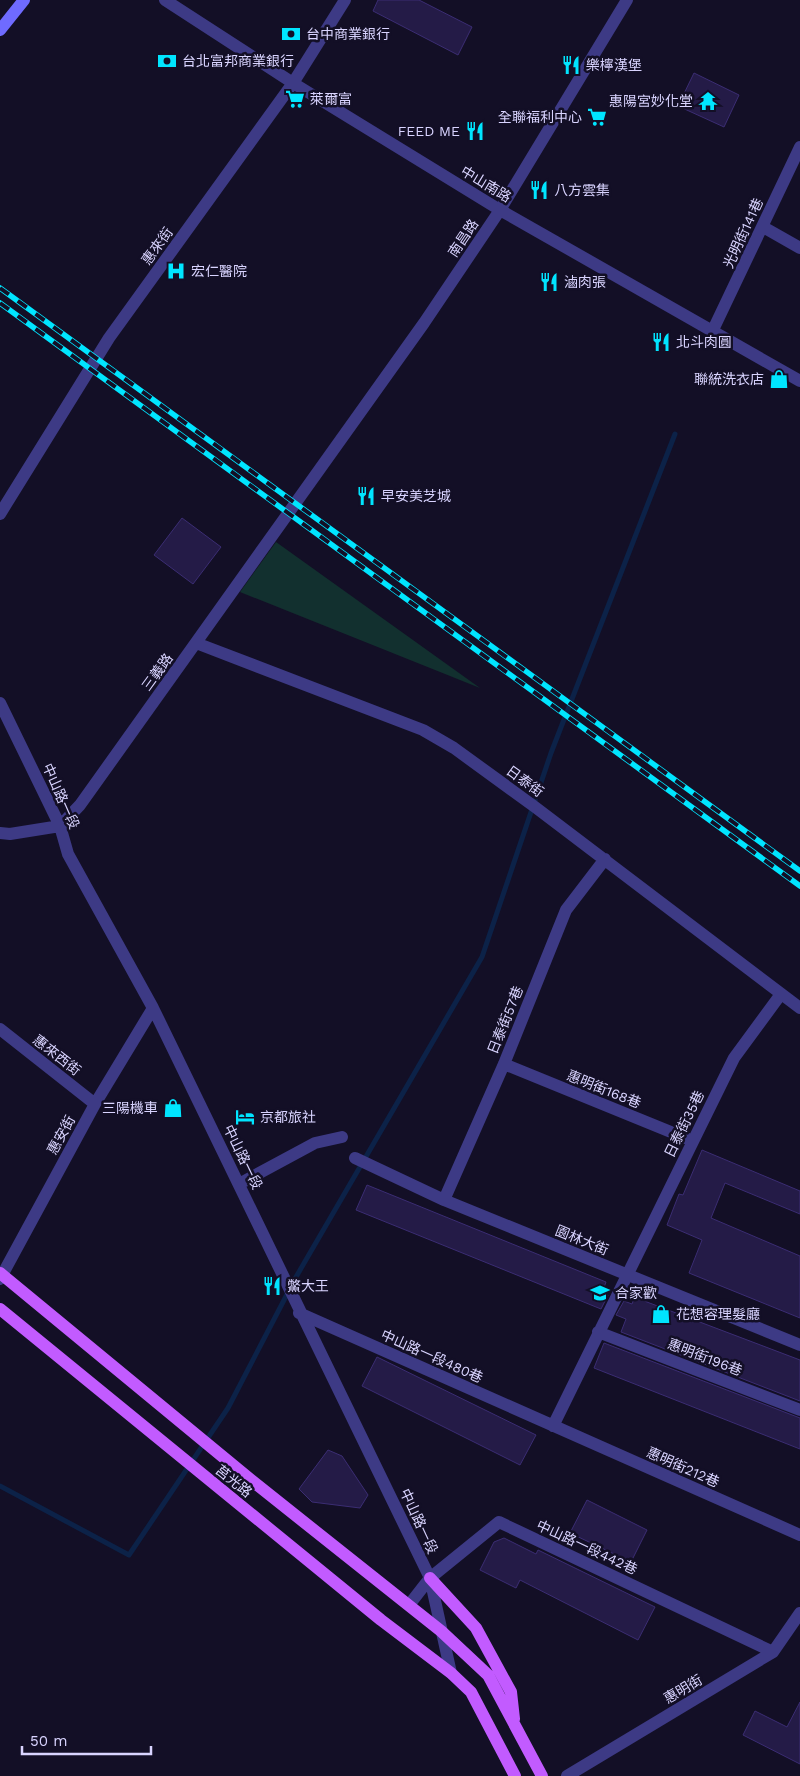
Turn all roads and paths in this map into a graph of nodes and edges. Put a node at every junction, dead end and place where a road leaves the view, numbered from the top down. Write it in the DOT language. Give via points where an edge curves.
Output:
graph roads {
  1 [pos="24,0"];
  2 [pos="166,0"];
  3 [pos="345,0"];
  4 [pos="627,0"];
  5 [pos="0,30"];
  6 [pos="293,83"];
  7 [pos="800,147"];
  8 [pos="500,210"];
  9 [pos="763,227"];
  10 [pos="800,248"];
  11 [pos="712,332"];
  12 [pos="800,381"];
  13 [pos="310,484"];
  14 [pos="0,514"];
  15 [pos="196,643"];
  16 [pos="0,703"];
  17 [pos="60,826"];
  18 [pos="0,833"];
  19 [pos="605,859"];
  20 [pos="781,994"];
  21 [pos="153,1008"];
  22 [pos="800,1008"];
  23 [pos="0,1030"];
  24 [pos="504,1064"];
  25 [pos="95,1104"];
  26 [pos="342,1137"];
  27 [pos="693,1141"];
  28 [pos="355,1158"];
  29 [pos="239,1184"];
  30 [pos="444,1200"];
  31 [pos="626,1274"];
  32 [pos="1,1276"];
  33 [pos="0,1309"];
  34 [pos="300,1313"];
  35 [pos="598,1332"];
  36 [pos="800,1345"];
  37 [pos="800,1410"];
  38 [pos="553,1426"];
  39 [pos="800,1535"];
  40 [pos="430,1578"];
  41 [pos="409,1605"];
  42 [pos="800,1612"];
  43 [pos="441,1631"];
  44 [pos="773,1652"];
  45 [pos="451,1673"];
  46 [pos="515,1726"];
  47 [pos="514,1776"];
  48 [pos="542,1776"];
  49 [pos="567,1776"];
  1 -- 5 [label="street"];
  2 -- 6 [label="street, 中山南路"];
  3 -- 6 [label="street, 惠來街"];
  4 -- 8 [label="street, 南昌路"];
  6 -- 8 [label="street, 中山南路"];
  6 -- 14 [label="street, 惠來街" via="109,338"];
  7 -- 9 [label="street, 光明街141巷"];
  8 -- 11 [label="street, 中山南路"];
  8 -- 13 [label="street, 南昌路"];
  9 -- 10 [label="street"];
  9 -- 11 [label="street, 光明街141巷"];
  11 -- 12 [label="street, 中山南路"];
  13 -- 15 [label="street, 三義路"];
  15 -- 17 [label="street, 三義路" via="80,805"];
  15 -- 19 [label="street, 日泰街" via="423,730 454,748"];
  16 -- 17 [label="street, 中山路一段"];
  17 -- 18 [label="street"];
  17 -- 21 [label="street, 中山路一段" via="68,854"];
  19 -- 20 [label="street, 日泰街"];
  19 -- 24 [label="street, 日泰街57巷" via="566,910"];
  20 -- 22 [label="street, 日泰街"];
  20 -- 27 [label="street, 日泰街35巷" via="734,1058"];
  21 -- 25 [label="street, 惠安街"];
  21 -- 29 [label="street, 中山路一段"];
  23 -- 25 [label="street, 惠來西街"];
  24 -- 27 [label="street, 惠明街168巷"];
  24 -- 30 [label="street, 日泰街57巷"];
  25 -- 32 [label="street, 惠安街"];
  26 -- 29 [label="street" via="315,1143"];
  27 -- 31 [label="street, 日泰街35巷"];
  28 -- 30 [label="street, 園林大街"];
  29 -- 34 [label="street, 中山路一段"];
  30 -- 31 [label="street, 園林大街"];
  31 -- 35 [label="street, 日泰街35巷"];
  31 -- 36 [label="street, 園林大街"];
  32 -- 41 [label="main road, 莒光路"];
  33 -- 45 [label="main road, 莒光路" via="381,1620"];
  34 -- 38 [label="street, 中山路一段480巷"];
  34 -- 40 [label="street, 中山路一段"];
  35 -- 37 [label="street, 惠明街196巷"];
  35 -- 38 [label="street, 日泰街35巷"];
  38 -- 39 [label="street, 惠明街212巷"];
  40 -- 41 [label="street, 中山路一段442巷"];
  40 -- 43 [label="street, 中山路一段"];
  40 -- 44 [label="street, 中山路一段442巷" via="499,1522"];
  40 -- 46 [label="main road" via="476,1628 511,1692"];
  41 -- 43 [label="main road, 莒光路"];
  42 -- 44 [label="street, 惠明街"];
  43 -- 45 [label="street, 中山路一段"];
  43 -- 46 [label="main road" via="488,1675"];
  44 -- 49 [label="street, 惠明街"];
  45 -- 47 [label="main road" via="471,1692"];
  46 -- 48 [label="main road"];
}
